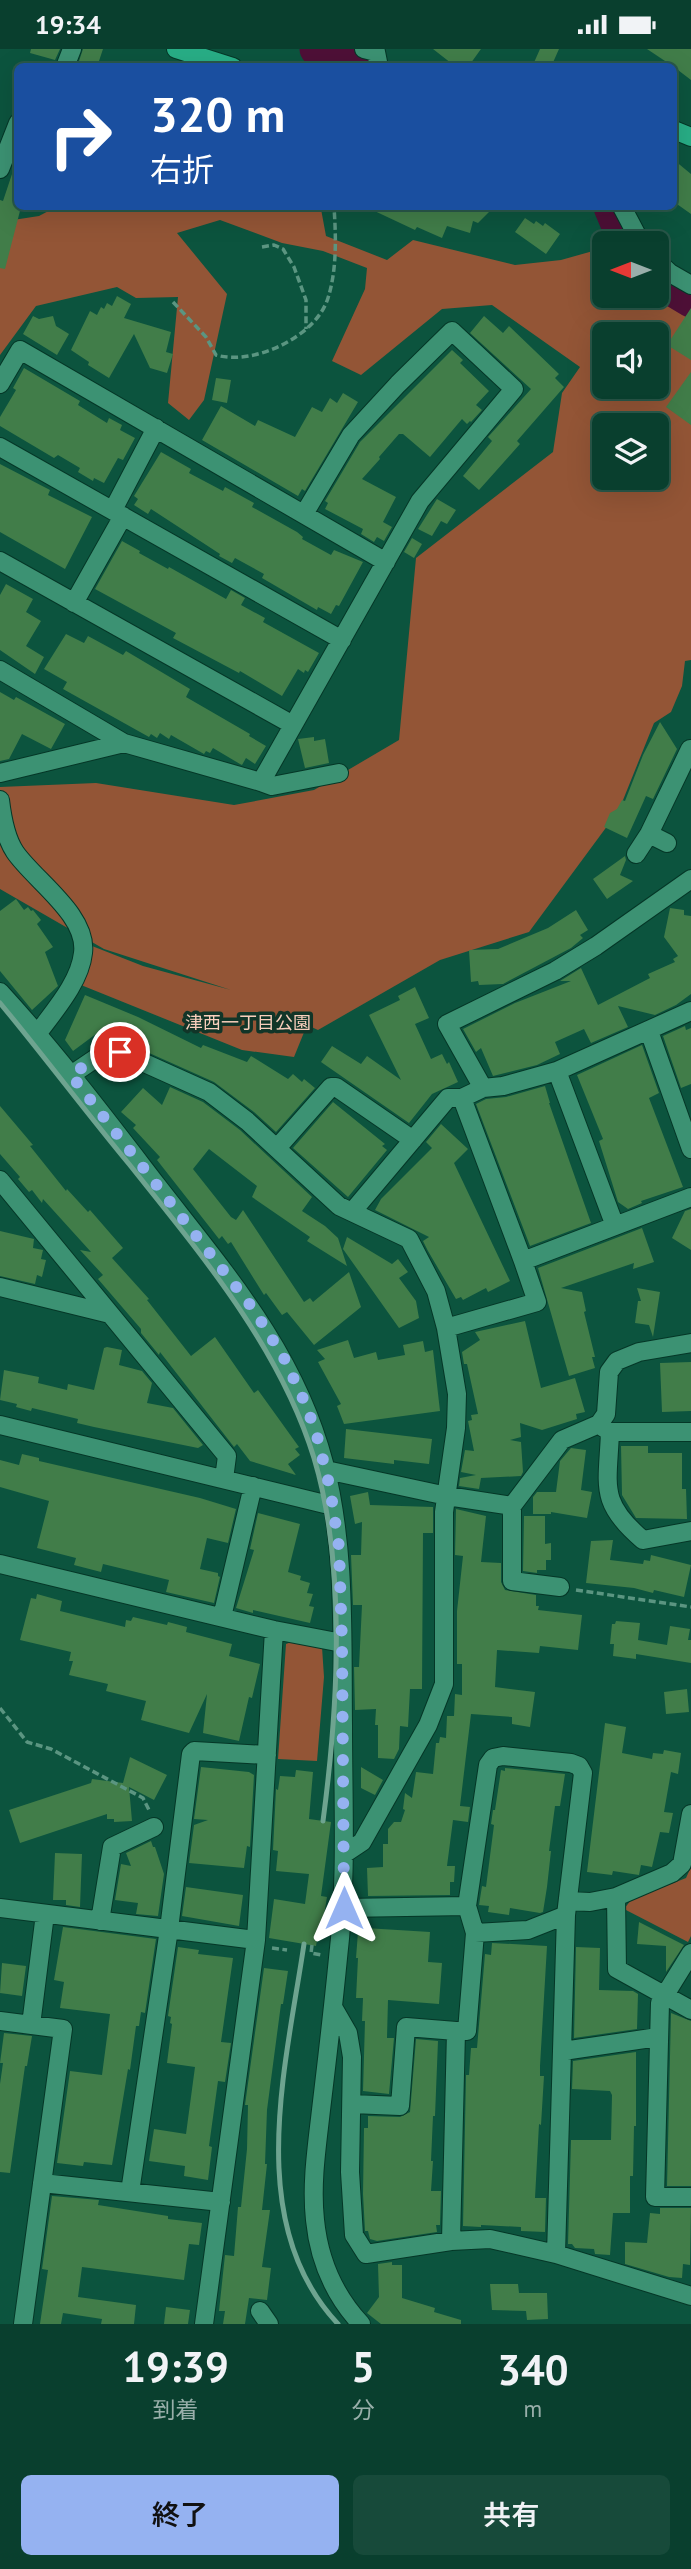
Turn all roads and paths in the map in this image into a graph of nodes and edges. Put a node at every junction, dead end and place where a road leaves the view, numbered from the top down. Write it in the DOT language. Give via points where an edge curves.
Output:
graph roads {
  1 [pos="176,49"];
  2 [pos="364,49"];
  3 [pos="220,63"];
  4 [pos="378,63"];
  5 [pos="14,133"];
  6 [pos="0,169"];
  7 [pos="334,210"];
  8 [pos="624,210"];
  9 [pos="635,231"];
  10 [pos="262,247"];
  11 [pos="669,272"];
  12 [pos="691,285"];
  13 [pos="173,302"];
  14 [pos="306,329"];
  15 [pos="0,384"];
  16 [pos="156,428"];
  17 [pos="0,447"];
  18 [pos="118,513"];
  19 [pos="304,514"];
  20 [pos="0,561"];
  21 [pos="386,562"];
  22 [pos="74,603"];
  23 [pos="342,640"];
  24 [pos="0,670"];
  25 [pos="293,725"];
  26 [pos="124,743"];
  27 [pos="690,749"];
  28 [pos="687,767"];
  29 [pos="0,773"];
  30 [pos="339,773"];
  31 [pos="261,782"];
  32 [pos="0,800"];
  33 [pos="649,834"];
  34 [pos="667,843"];
  35 [pos="636,854"];
  36 [pos="691,879"];
  37 [pos="0,992"];
  38 [pos="691,1011"];
  39 [pos="649,1031"];
  40 [pos="38,1033"];
  41 [pos="558,1071"];
  42 [pos="71,1075"];
  43 [pos="483,1088"];
  44 [pos="462,1098"];
  45 [pos="413,1140"];
  46 [pos="277,1148"];
  47 [pos="691,1149"];
  48 [pos="0,1180"];
  49 [pos="691,1197"];
  50 [pos="352,1212"];
  51 [pos="615,1226"];
  52 [pos="523,1261"];
  53 [pos="0,1287"];
  54 [pos="110,1314"];
  55 [pos="446,1328"];
  56 [pos="691,1343"];
  57 [pos="0,1425"];
  58 [pos="604,1428"];
  59 [pos="691,1432"];
  60 [pos="326,1470"];
  61 [pos="224,1479"];
  62 [pos="253,1486"];
  63 [pos="447,1496"];
  64 [pos="333,1506"];
  65 [pos="512,1506"];
  66 [pos="691,1531"];
  67 [pos="0,1565"];
  68 [pos="560,1587"];
  69 [pos="691,1608"];
  70 [pos="222,1617"];
  71 [pos="274,1630"];
  72 [pos="342,1643"];
  73 [pos="0,1708"];
  74 [pos="267,1755"];
  75 [pos="691,1814"];
  76 [pos="153,1827"];
  77 [pos="344,1854"];
  78 [pos="616,1896"];
  79 [pos="467,1906"];
  80 [pos="0,1908"];
  81 [pos="344,1908"];
  82 [pos="567,1908"];
  83 [pos="45,1914"];
  84 [pos="100,1921"];
  85 [pos="169,1929"];
  86 [pos="475,1933"];
  87 [pos="256,1940"];
  88 [pos="691,1953"];
  89 [pos="665,1996"];
  90 [pos="333,2007"];
  91 [pos="691,2010"];
  92 [pos="0,2021"];
  93 [pos="31,2025"];
  94 [pos="456,2032"];
  95 [pos="658,2037"];
  96 [pos="563,2052"];
  97 [pos="352,2104"];
  98 [pos="42,2183"];
  99 [pos="130,2192"];
  100 [pos="691,2197"];
  101 [pos="221,2203"];
  102 [pos="451,2241"];
  103 [pos="556,2254"];
  104 [pos="691,2296"];
  105 [pos="23,2324"];
  106 [pos="204,2324"];
  107 [pos="361,2324"];
  1 -- 3 [label="main road"];
  2 -- 4 [label="street" via="376,52"];
  5 -- 6 [label="street"];
  7 -- 14 [label="path" via="328,301"];
  8 -- 9 [label="street"];
  10 -- 14 [label="path" via="282,249 294,267 306,300"];
  11 -- 12 [label="street"];
  13 -- 14 [label="path" via="206,337 216,355 228,358 272,350"];
  15 -- 16 [label="street" via="20,349"];
  16 -- 18 [label="street"];
  16 -- 19 [label="street"];
  17 -- 18 [label="street"];
  18 -- 22 [label="street"];
  18 -- 23 [label="street"];
  19 -- 21 [label="street"];
  19 -- 21 [label="street" via="351,435 452,331 514,389 420,501"];
  20 -- 22 [label="street"];
  21 -- 23 [label="street"];
  22 -- 25 [label="street"];
  23 -- 25 [label="street"];
  24 -- 26 [label="street"];
  25 -- 31 [label="street"];
  26 -- 29 [label="street"];
  26 -- 31 [label="street"];
  27 -- 28 [label="street"];
  28 -- 33 [label="street"];
  30 -- 31 [label="street" via="272,786"];
  32 -- 40 [label="street" via="14,851 69,912 82,943 71,987"];
  33 -- 34 [label="street"];
  33 -- 35 [label="street"];
  36 -- 43 [label="street" via="555,971 447,1024"];
  37 -- 40 [label="street"];
  38 -- 39 [label="street"];
  39 -- 41 [label="street"];
  39 -- 47 [label="street"];
  40 -- 42 [label="street"];
  41 -- 43 [label="street"];
  41 -- 51 [label="street"];
  42 -- 46 [label="street" via="99,1056 120,1052 209,1092"];
  42 -- 60 [label="street" via="254,1310 306,1405"];
  43 -- 44 [label="street"];
  44 -- 45 [label="street" via="448,1098"];
  44 -- 52 [label="street"];
  45 -- 46 [label="street" via="331,1087"];
  45 -- 50 [label="street"];
  46 -- 50 [label="street" via="339,1206"];
  48 -- 54 [label="street"];
  49 -- 51 [label="street"];
  50 -- 55 [label="street" via="409,1239 436,1291"];
  51 -- 52 [label="street"];
  52 -- 55 [label="street" via="537,1302"];
  53 -- 54 [label="street"];
  54 -- 61 [label="street" via="227,1456"];
  55 -- 63 [label="street" via="457,1394"];
  56 -- 58 [label="street" via="639,1352 617,1361 609,1373"];
  57 -- 61 [label="street"];
  58 -- 59 [label="street"];
  58 -- 65 [label="street" via="562,1440"];
  58 -- 66 [label="street" via="607,1493 618,1516 643,1540"];
  60 -- 63 [label="street"];
  60 -- 64 [label="street"];
  61 -- 62 [label="street"];
  62 -- 64 [label="street"];
  62 -- 70 [label="street"];
  63 -- 65 [label="street"];
  63 -- 77 [label="street" via="444,1684 428,1725 362,1842"];
  64 -- 72 [label="street"];
  65 -- 68 [label="street" via="512,1581"];
  67 -- 70 [label="street"];
  68 -- 69 [label="path"];
  70 -- 71 [label="street"];
  71 -- 72 [label="street"];
  71 -- 74 [label="street"];
  72 -- 77 [label="street"];
  73 -- 76 [label="path" via="27,1742 51,1749 143,1798"];
  74 -- 85 [label="street" via="191,1754"];
  74 -- 87 [label="street"];
  75 -- 78 [label="street" via="678,1869"];
  76 -- 84 [label="street" via="112,1847"];
  77 -- 81 [label="street"];
  78 -- 82 [label="street"];
  78 -- 89 [label="street" via="617,1969"];
  79 -- 81 [label="street"];
  79 -- 82 [label="street" via="488,1765 503,1756 571,1763 583,1773"];
  79 -- 86 [label="street"];
  80 -- 83 [label="street"];
  81 -- 90 [label="street"];
  82 -- 86 [label="street" via="528,1930"];
  82 -- 96 [label="street"];
  83 -- 84 [label="street"];
  83 -- 93 [label="street"];
  84 -- 85 [label="street"];
  85 -- 87 [label="street"];
  85 -- 99 [label="street"];
  86 -- 94 [label="street" via="467,2031"];
  87 -- 101 [label="street"];
  88 -- 89 [label="street"];
  89 -- 91 [label="street"];
  89 -- 95 [label="street" via="660,2003"];
  90 -- 97 [label="street" via="348,2033"];
  90 -- 107 [label="street" via="315,2164 315,2219 330,2280 344,2306"];
  92 -- 93 [label="street"];
  93 -- 98 [label="street" via="64,2029"];
  94 -- 97 [label="street" via="406,2027 400,2106"];
  94 -- 102 [label="street"];
  95 -- 96 [label="street"];
  95 -- 100 [label="street" via="655,2197"];
  96 -- 103 [label="street"];
  97 -- 102 [label="street" via="354,2235 366,2254"];
  98 -- 99 [label="street"];
  98 -- 105 [label="street"];
  99 -- 101 [label="street"];
  101 -- 106 [label="street"];
  102 -- 103 [label="street" via="491,2239"];
  103 -- 104 [label="street"];
}
